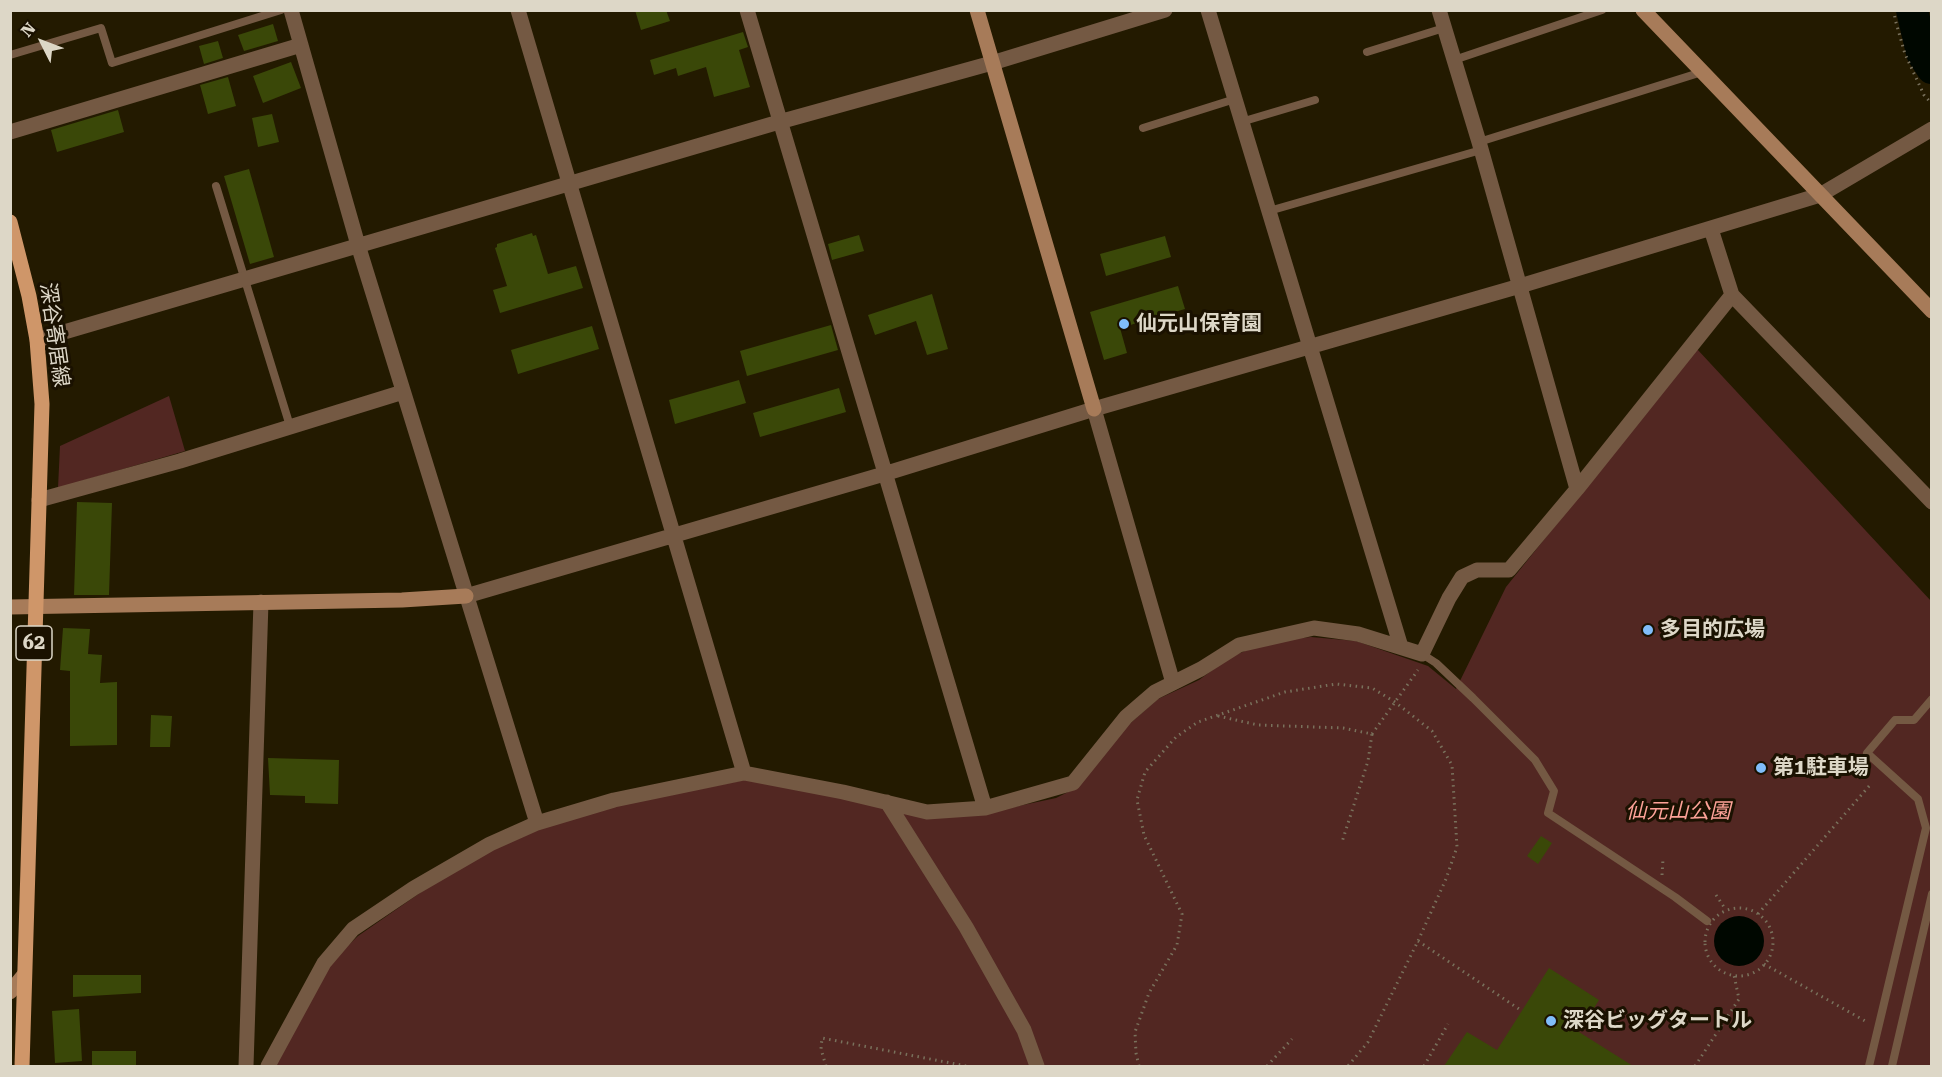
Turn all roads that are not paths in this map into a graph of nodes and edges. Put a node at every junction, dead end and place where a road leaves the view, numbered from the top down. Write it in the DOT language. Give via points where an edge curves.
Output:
graph roads {
  1 [pos="281,10"];
  2 [pos="291,10"];
  3 [pos="518,10"];
  4 [pos="747,10"];
  5 [pos="977,10"];
  6 [pos="1165,10"];
  7 [pos="1208,10"];
  8 [pos="1439,10"];
  9 [pos="1602,10"];
  10 [pos="1643,10"];
  11 [pos="1444,28"];
  12 [pos="301,45"];
  13 [pos="1367,52"];
  14 [pos="10,55"];
  15 [pos="1454,60"];
  16 [pos="992,63"];
  17 [pos="1702,72"];
  18 [pos="1234,99"];
  19 [pos="1315,100"];
  20 [pos="779,122"];
  21 [pos="1241,123"];
  22 [pos="1143,128"];
  23 [pos="1932,129"];
  24 [pos="10,132"];
  25 [pos="1480,146"];
  26 [pos="569,184"];
  27 [pos="216,186"];
  28 [pos="1820,195"];
  29 [pos="1269,211"];
  30 [pos="10,222"];
  31 [pos="1711,229"];
  32 [pos="358,245"];
  33 [pos="245,278"];
  34 [pos="1520,286"];
  35 [pos="1732,295"];
  36 [pos="1932,311"];
  37 [pos="37,340"];
  38 [pos="1311,347"];
  39 [pos="404,392"];
  40 [pos="1094,409"];
  41 [pos="290,426"];
  42 [pos="884,474"];
  43 [pos="1577,489"];
  44 [pos="39,500"];
  45 [pos="1932,502"];
  46 [pos="675,534"];
  47 [pos="466,596"];
  48 [pos="261,602"];
  49 [pos="10,607"];
  50 [pos="35,607"];
  51 [pos="1401,647"];
  52 [pos="1424,656"];
  53 [pos="1173,683"];
  54 [pos="1932,699"];
  55 [pos="744,773"];
  56 [pos="887,802"];
  57 [pos="985,808"];
  58 [pos="537,823"];
  59 [pos="1932,894"];
  60 [pos="1707,921"];
  61 [pos="24,975"];
  62 [pos="10,992"];
  63 [pos="22,1066"];
  64 [pos="246,1066"];
  65 [pos="268,1066"];
  66 [pos="1037,1066"];
  67 [pos="1869,1066"];
  68 [pos="1893,1066"];
  1 -- 14 [label="lane" via="112,63 101,28"];
  2 -- 12 [label="street"];
  3 -- 26 [label="street"];
  4 -- 20 [label="street"];
  5 -- 16 [label="street"];
  6 -- 16 [label="street"];
  7 -- 18 [label="street"];
  8 -- 11 [label="street"];
  9 -- 15 [label="lane"];
  10 -- 17 [label="street"];
  11 -- 13 [label="lane"];
  11 -- 15 [label="street"];
  12 -- 24 [label="street"];
  12 -- 32 [label="street"];
  15 -- 25 [label="street"];
  16 -- 20 [label="street"];
  16 -- 40 [label="street"];
  17 -- 25 [label="lane"];
  17 -- 28 [label="street"];
  18 -- 21 [label="street"];
  18 -- 22 [label="lane"];
  19 -- 21 [label="lane"];
  20 -- 26 [label="street"];
  20 -- 42 [label="street"];
  21 -- 29 [label="street"];
  23 -- 28 [label="street"];
  25 -- 29 [label="lane"];
  25 -- 34 [label="street"];
  26 -- 32 [label="street"];
  26 -- 46 [label="street"];
  27 -- 33 [label="lane"];
  28 -- 31 [label="street"];
  28 -- 36 [label="street"];
  29 -- 38 [label="street"];
  30 -- 37 [label="main road, 深谷寄居線 / 62"];
  31 -- 34 [label="street"];
  31 -- 35 [label="street"];
  32 -- 33 [label="street"];
  32 -- 39 [label="street"];
  33 -- 37 [label="street"];
  33 -- 41 [label="lane"];
  34 -- 38 [label="street"];
  34 -- 43 [label="street"];
  35 -- 43 [label="street"];
  35 -- 45 [label="street"];
  37 -- 44 [label="main road, 深谷寄居線 / 62" via="42,404"];
  38 -- 40 [label="street"];
  38 -- 51 [label="street"];
  39 -- 41 [label="street"];
  39 -- 47 [label="street"];
  40 -- 42 [label="street"];
  40 -- 53 [label="street"];
  41 -- 44 [label="street"];
  42 -- 46 [label="street"];
  42 -- 57 [label="street"];
  43 -- 52 [label="street" via="1509,570 1477,570 1462,577"];
  44 -- 50 [label="main road, 深谷寄居線 / 62"];
  46 -- 47 [label="street"];
  46 -- 55 [label="street"];
  47 -- 48 [label="street"];
  47 -- 58 [label="street"];
  48 -- 50 [label="street"];
  48 -- 64 [label="street"];
  49 -- 50 [label="street"];
  50 -- 61 [label="main road, 深谷寄居線 / 62"];
  51 -- 52 [label="street"];
  51 -- 53 [label="street" via="1358,634 1314,628 1239,645"];
  52 -- 60 [label="lane" via="1436,663 1535,760 1554,790 1548,813"];
  53 -- 57 [label="street" via="1155,692 1125,717 1073,783"];
  54 -- 67 [label="lane" via="1914,720 1894,720 1867,753 1918,799 1926,828"];
  55 -- 56 [label="street"];
  55 -- 58 [label="street" via="614,800"];
  56 -- 57 [label="street" via="927,812"];
  56 -- 66 [label="street" via="1024,1030"];
  58 -- 65 [label="street" via="490,844 353,929 324,963"];
  59 -- 68 [label="lane"];
  61 -- 62 [label="street"];
  61 -- 63 [label="main road, 深谷寄居線 / 62"];
}
